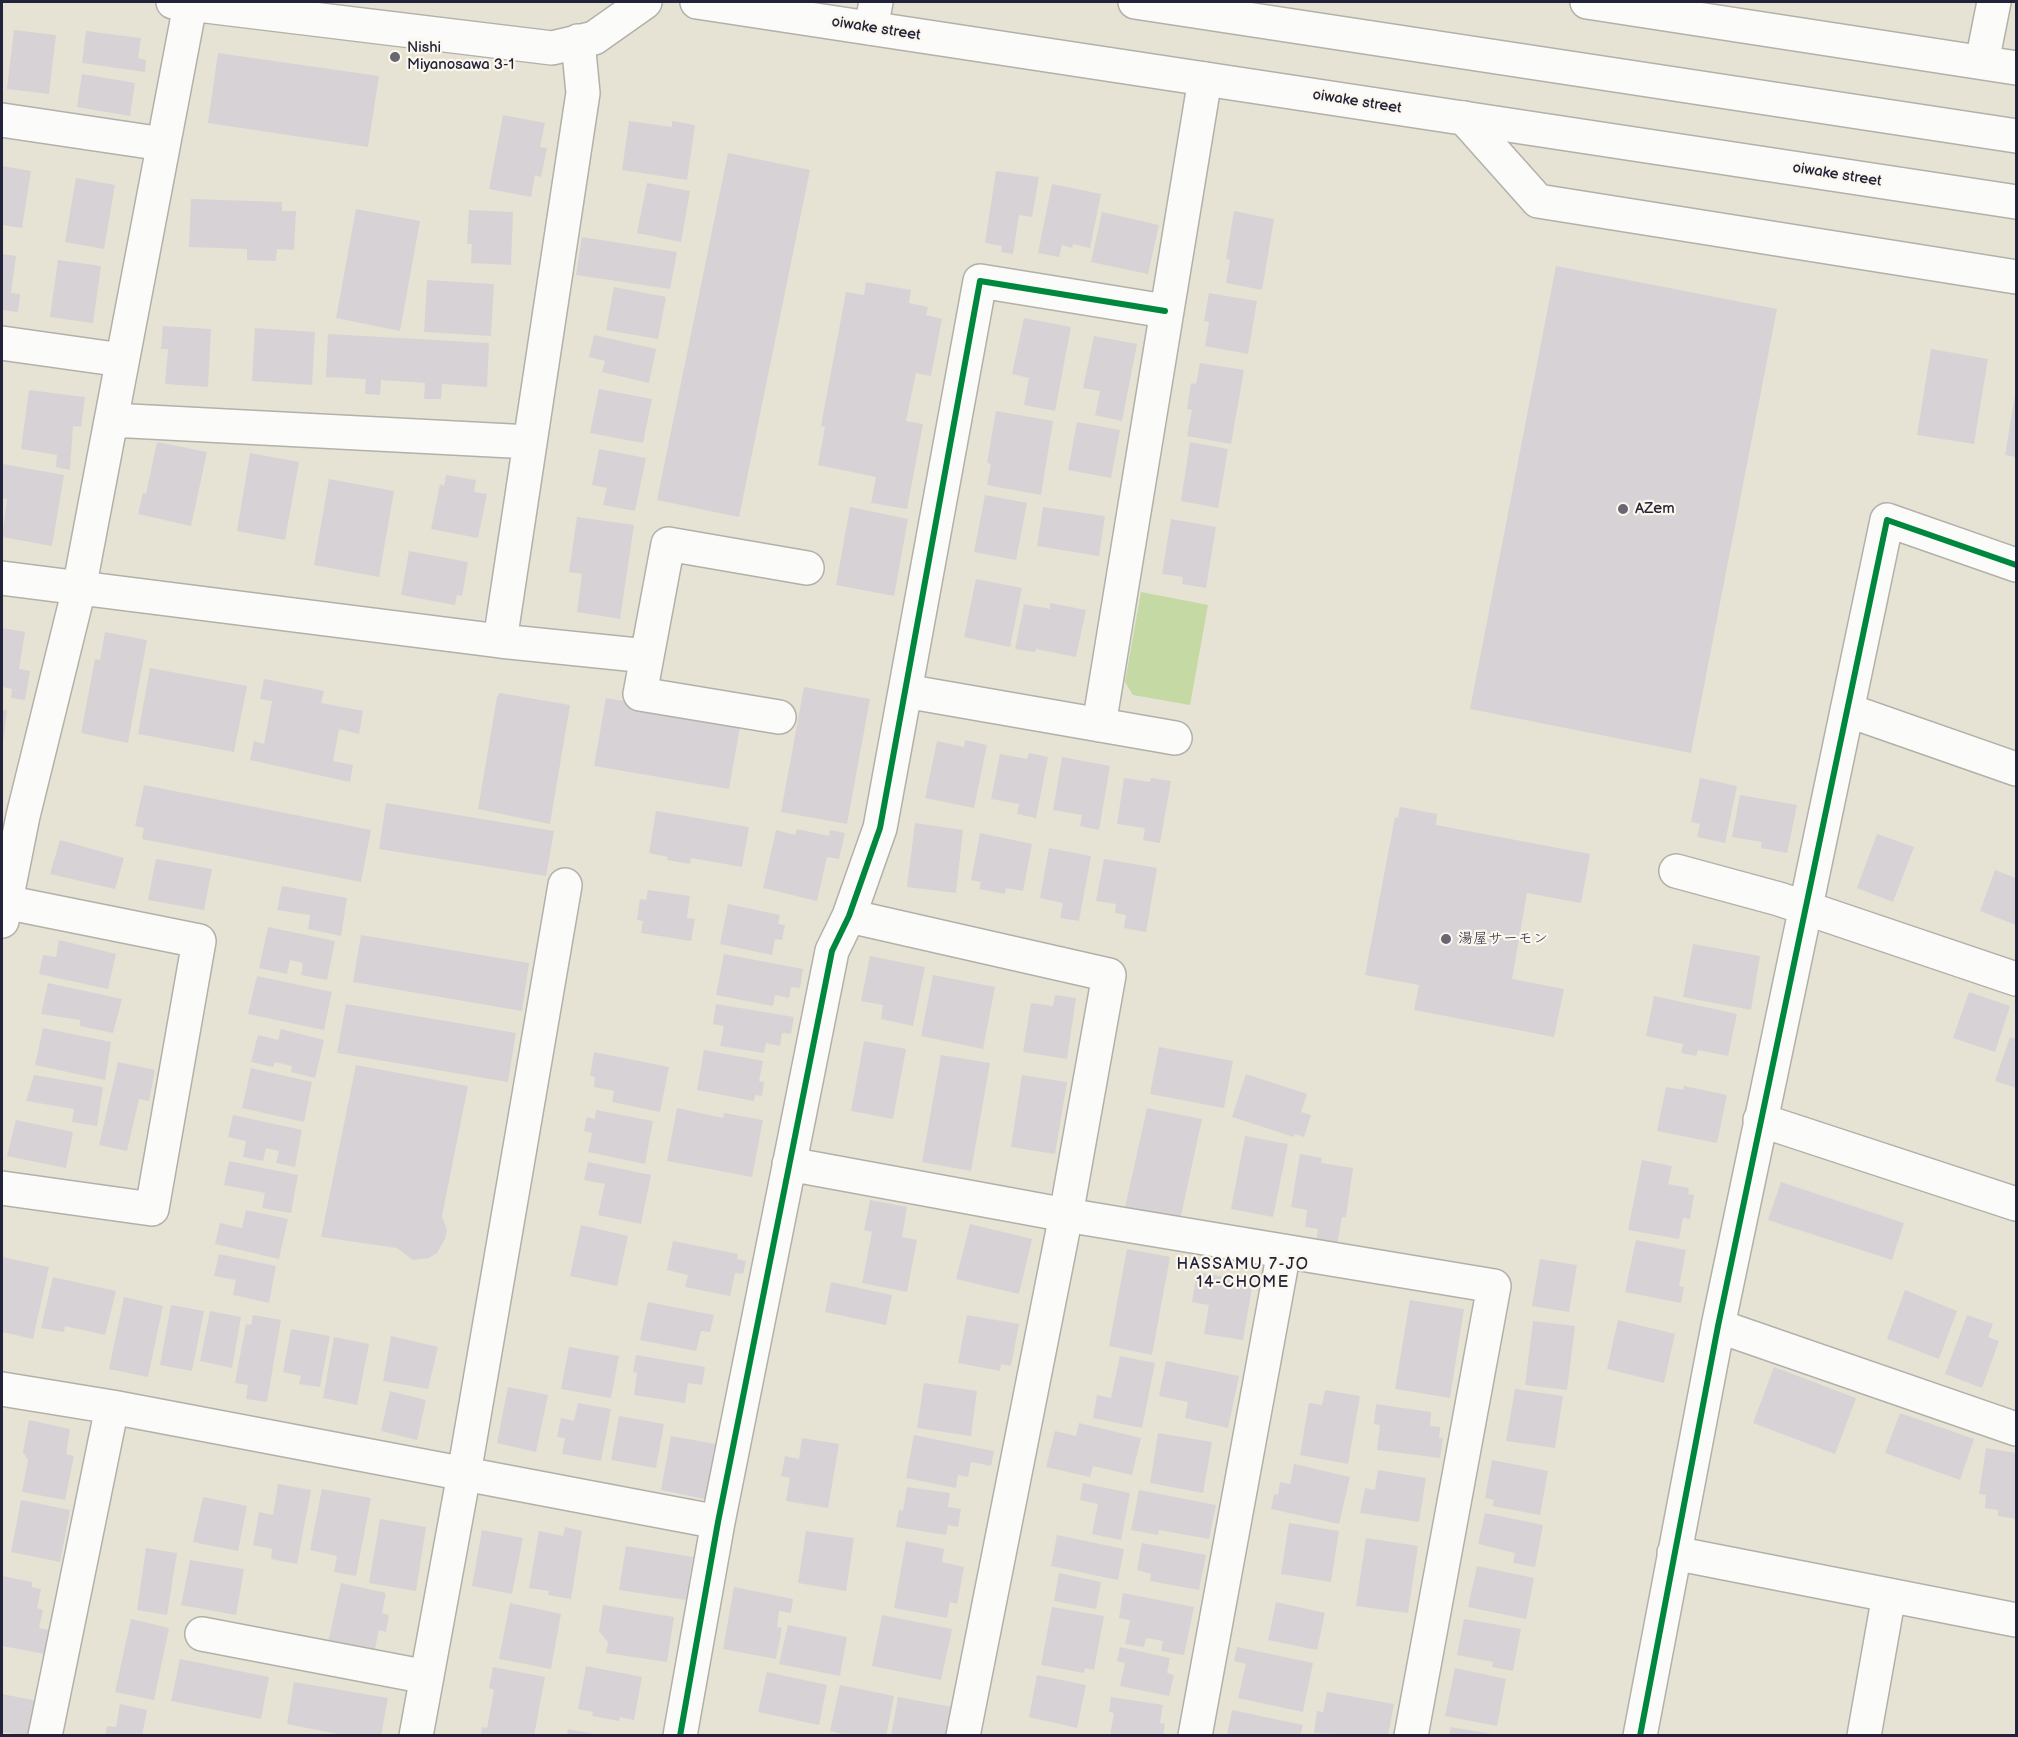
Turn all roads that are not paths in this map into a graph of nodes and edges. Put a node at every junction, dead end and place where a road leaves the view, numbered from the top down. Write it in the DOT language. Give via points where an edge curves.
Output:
graph roads {
  1 [pos="645,2"];
  2 [pos="697,2"];
  3 [pos="1135,2"];
  4 [pos="1587,2"];
  5 [pos="1994,2"];
  6 [pos="182,3"];
  7 [pos="873,15"];
  8 [pos="578,41"];
  9 [pos="1982,62"];
  10 [pos="2016,68"];
  11 [pos="1205,79"];
  12 [pos="1464,118"];
  13 [pos="2,120"];
  14 [pos="2016,136"];
  15 [pos="163,144"];
  16 [pos="2016,202"];
  17 [pos="2016,277"];
  18 [pos="1165,311"];
  19 [pos="2,343"];
  20 [pos="122,360"];
  21 [pos="111,420"];
  22 [pos="530,442"];
  23 [pos="2016,564"];
  24 [pos="807,568"];
  25 [pos="2,578"];
  26 [pos="79,589"];
  27 [pos="500,641"];
  28 [pos="647,657"];
  29 [pos="905,692"];
  30 [pos="1847,710"];
  31 [pos="779,717"];
  32 [pos="1099,725"];
  33 [pos="1175,738"];
  34 [pos="2016,769"];
  35 [pos="12,815"];
  36 [pos="1676,871"];
  37 [pos="565,885"];
  38 [pos="1804,908"];
  39 [pos="3,912"];
  40 [pos="849,916"];
  41 [pos="2016,979"];
  42 [pos="1760,1120"];
  43 [pos="789,1164"];
  44 [pos="2,1188"];
  45 [pos="2016,1204"];
  46 [pos="1066,1215"];
  47 [pos="1284,1251"];
  48 [pos="1718,1326"];
  49 [pos="2,1389"];
  50 [pos="112,1407"];
  51 [pos="2016,1429"];
  52 [pos="464,1474"];
  53 [pos="718,1522"];
  54 [pos="1674,1553"];
  55 [pos="1889,1596"];
  56 [pos="2016,1620"];
  57 [pos="202,1634"];
  58 [pos="427,1677"];
  59 [pos="45,1736"];
  60 [pos="416,1736"];
  61 [pos="680,1736"];
  62 [pos="963,1736"];
  63 [pos="1195,1736"];
  64 [pos="1411,1736"];
  65 [pos="1640,1736"];
  66 [pos="1864,1736"];
  1 -- 8 [label="street" via="594,38"];
  2 -- 7 [label="street, oiwake street"];
  3 -- 14 [label="street"];
  4 -- 9 [label="street"];
  5 -- 9 [label="street"];
  6 -- 8 [label="street" via="552,48"];
  6 -- 15 [label="street"];
  7 -- 11 [label="street, oiwake street"];
  8 -- 22 [label="street" via="583,93"];
  9 -- 10 [label="street"];
  11 -- 12 [label="street, oiwake street"];
  11 -- 18 [label="street"];
  12 -- 16 [label="street, oiwake street"];
  12 -- 17 [label="street" via="1538,201"];
  13 -- 15 [label="street"];
  15 -- 20 [label="street"];
  18 -- 29 [label="street" via="980,281"];
  18 -- 32 [label="street"];
  19 -- 20 [label="street"];
  20 -- 21 [label="street"];
  21 -- 22 [label="street"];
  21 -- 26 [label="street"];
  22 -- 27 [label="street"];
  23 -- 30 [label="street" via="1887,519"];
  24 -- 28 [label="street" via="668,544"];
  25 -- 26 [label="street"];
  26 -- 27 [label="street"];
  26 -- 35 [label="street"];
  27 -- 28 [label="street"];
  28 -- 31 [label="street" via="640,694"];
  29 -- 32 [label="street"];
  29 -- 40 [label="street" via="880,828"];
  30 -- 34 [label="street"];
  30 -- 38 [label="street"];
  32 -- 33 [label="street"];
  35 -- 39 [label="street"];
  36 -- 38 [label="street"];
  37 -- 52 [label="street"];
  38 -- 41 [label="street"];
  38 -- 42 [label="street"];
  39 -- 44 [label="street" via="198,941 153,1209"];
  40 -- 43 [label="street" via="832,951"];
  40 -- 46 [label="street" via="1109,975"];
  42 -- 45 [label="street"];
  42 -- 48 [label="street"];
  43 -- 46 [label="street"];
  43 -- 53 [label="street"];
  46 -- 47 [label="street"];
  46 -- 62 [label="street"];
  47 -- 63 [label="street"];
  47 -- 64 [label="street" via="1494,1286"];
  48 -- 51 [label="street"];
  48 -- 54 [label="street"];
  49 -- 50 [label="street"];
  50 -- 52 [label="street"];
  50 -- 59 [label="street"];
  52 -- 53 [label="street"];
  52 -- 58 [label="street"];
  53 -- 61 [label="street"];
  54 -- 55 [label="street"];
  54 -- 65 [label="street"];
  55 -- 56 [label="street"];
  55 -- 66 [label="street"];
  57 -- 58 [label="street"];
  58 -- 60 [label="street"];
}
